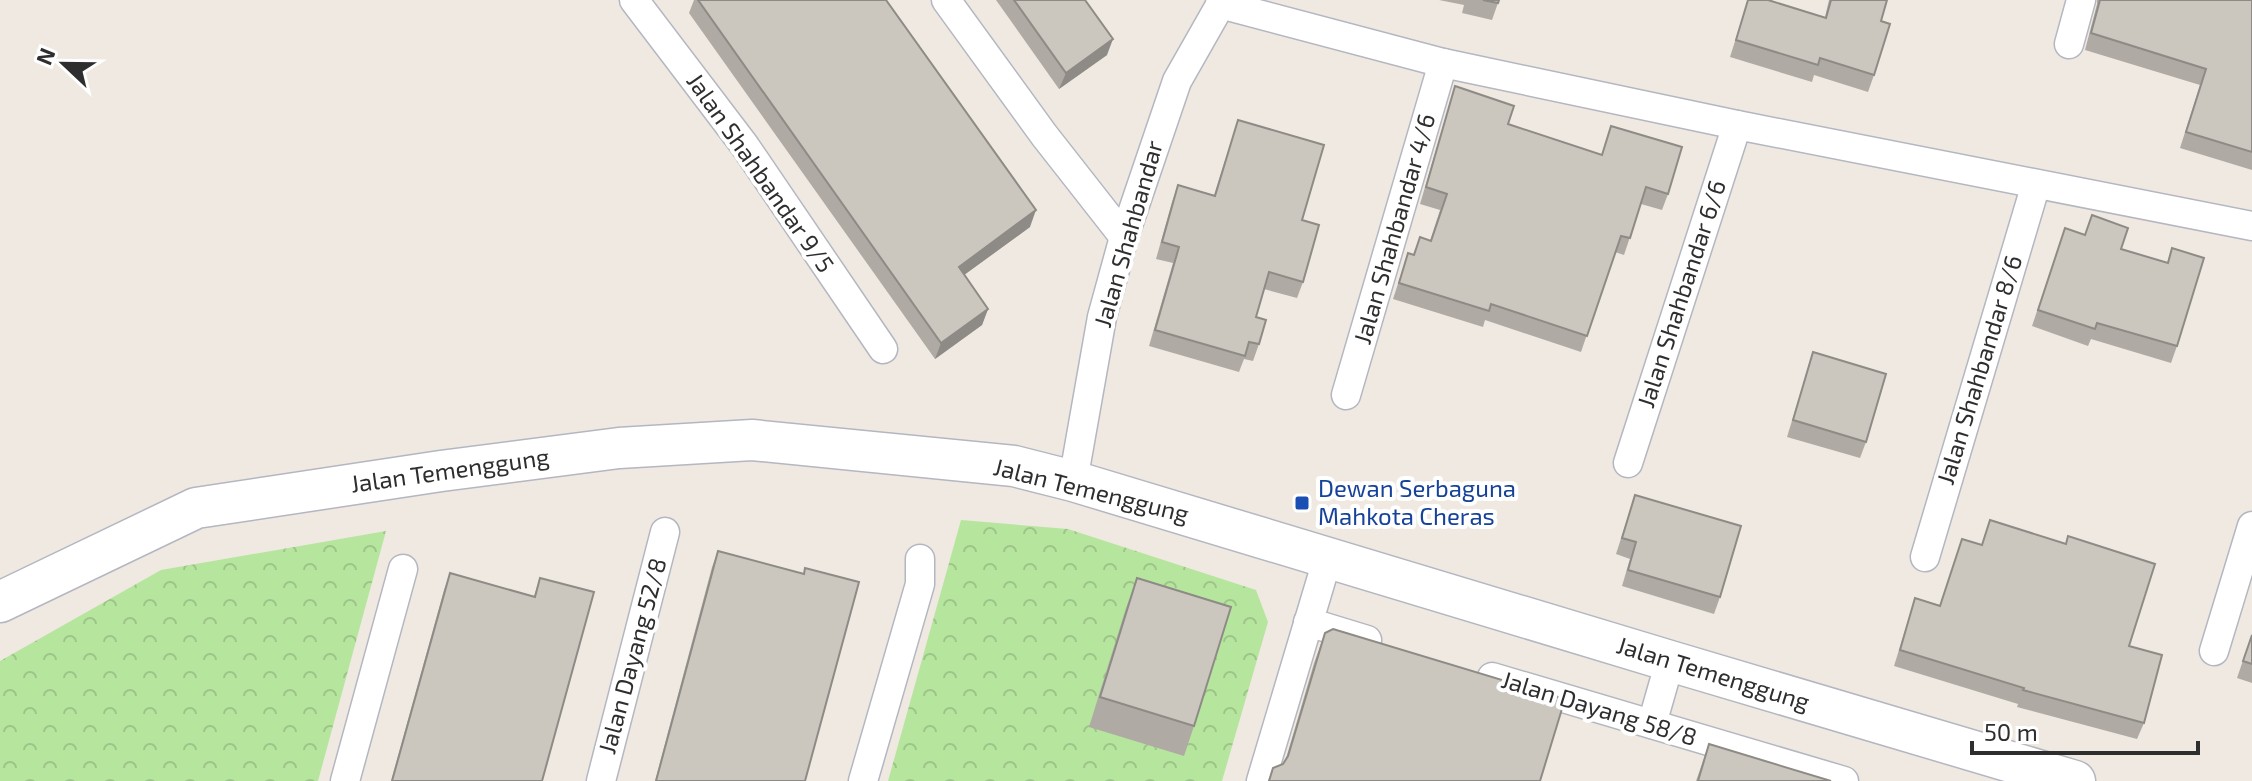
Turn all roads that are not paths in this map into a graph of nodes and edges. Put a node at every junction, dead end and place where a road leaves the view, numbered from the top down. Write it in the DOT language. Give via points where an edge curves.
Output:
graph roads {
  1 [pos="946,0"];
  2 [pos="2081,0"];
  3 [pos="1221,2"];
  4 [pos="646,4"];
  5 [pos="2069,44"];
  6 [pos="1443,63"];
  7 [pos="1737,125"];
  8 [pos="2036,184"];
  9 [pos="2252,226"];
  10 [pos="1124,237"];
  11 [pos="883,349"];
  12 [pos="1346,395"];
  13 [pos="1628,463"];
  14 [pos="1073,481"];
  15 [pos="2252,526"];
  16 [pos="665,532"];
  17 [pos="1328,557"];
  18 [pos="1925,557"];
  19 [pos="920,559"];
  20 [pos="403,569"];
  21 [pos="0,602"];
  22 [pos="1308,622"];
  23 [pos="1398,649"];
  24 [pos="2214,651"];
  25 [pos="1670,661"];
  26 [pos="1472,671"];
  27 [pos="1652,724"];
  28 [pos="345,781"];
  29 [pos="601,781"];
  30 [pos="863,781"];
  31 [pos="1261,781"];
  32 [pos="1844,781"];
  33 [pos="2075,781"];
  1 -- 10 [label="street"];
  2 -- 5 [label="street"];
  3 -- 6 [label="street"];
  3 -- 10 [label="street, Jalan Shahbandar" via="1177,81"];
  4 -- 11 [label="street, Jalan Shahbandar 9/5"];
  6 -- 7 [label="street"];
  6 -- 12 [label="street, Jalan Shahbandar 4/6"];
  7 -- 8 [label="street"];
  7 -- 13 [label="street, Jalan Shahbandar 6/6"];
  8 -- 9 [label="street"];
  8 -- 18 [label="street, Jalan Shahbandar 8/6"];
  10 -- 14 [label="street, Jalan Shahbandar" via="1102,317"];
  14 -- 17 [label="street, Jalan Temenggung"];
  14 -- 21 [label="street, Jalan Temenggung" via="1014,466 752,440 619,448 196,508"];
  15 -- 24 [label="street"];
  16 -- 29 [label="street, Jalan Dayang 52/8"];
  17 -- 22 [label="street"];
  17 -- 25 [label="street, Jalan Temenggung"];
  19 -- 30 [label="street" via="920,584"];
  20 -- 28 [label="street"];
  22 -- 23 [label="street"];
  22 -- 31 [label="street"];
  25 -- 27 [label="street"];
  25 -- 33 [label="street, Jalan Temenggung"];
  26 -- 27 [label="street, Jalan Dayang 58/8"];
  27 -- 32 [label="street, Jalan Dayang 58/8"];
}
